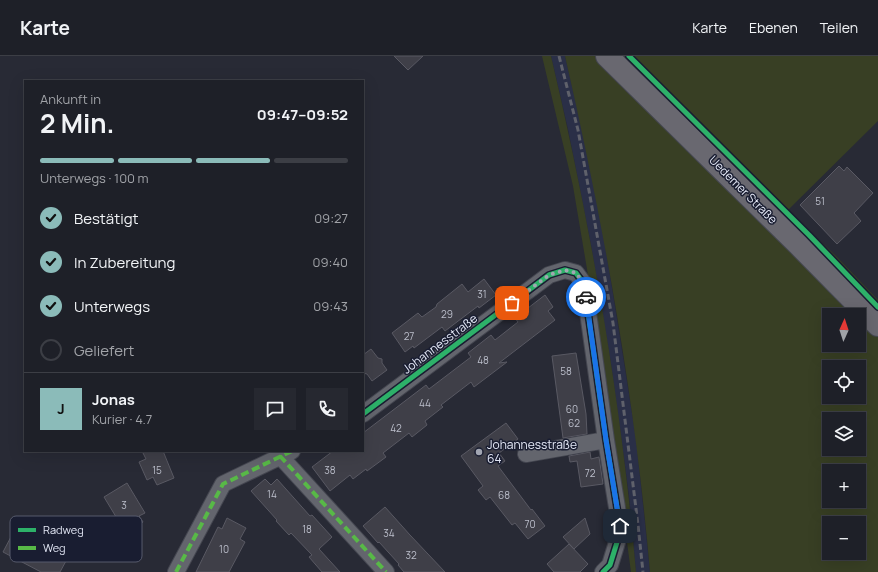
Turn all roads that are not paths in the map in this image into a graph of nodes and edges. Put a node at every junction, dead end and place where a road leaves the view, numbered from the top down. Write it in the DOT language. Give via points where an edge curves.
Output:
graph roads {
  1 [pos="607,56"];
  2 [pos="878,325"];
  3 [pos="364,413"];
  4 [pos="606,440"];
  5 [pos="286,453"];
  6 [pos="526,454"];
  7 [pos="176,572"];
  8 [pos="386,572"];
  9 [pos="603,572"];
  1 -- 2 [label="main road, Uedemer Straße"];
  3 -- 4 [label="street, Johannesstraße" via="549,275 565,270 576,273 584,284"];
  4 -- 6 [label="street"];
  4 -- 9 [label="street, Johannesstraße" via="620,526 610,565"];
  5 -- 7 [label="street" via="223,484"];
  5 -- 8 [label="street"];
}
